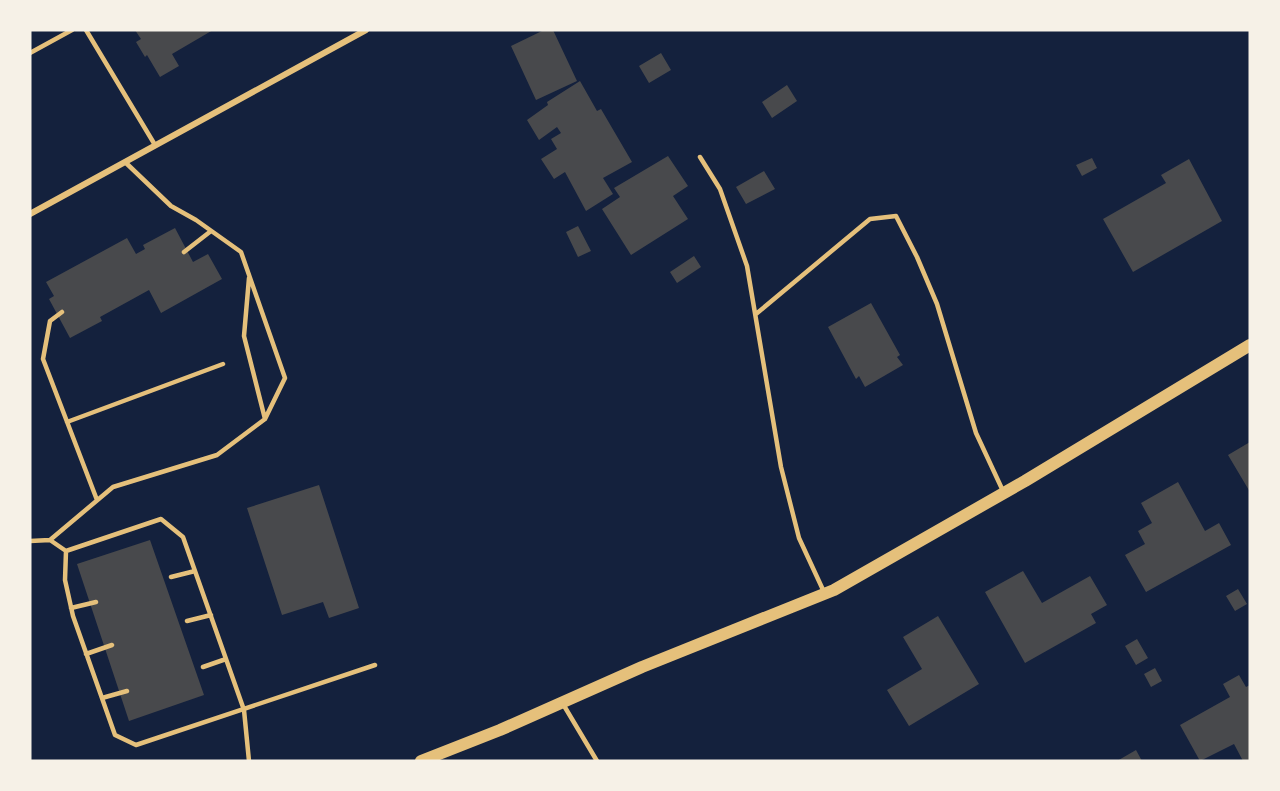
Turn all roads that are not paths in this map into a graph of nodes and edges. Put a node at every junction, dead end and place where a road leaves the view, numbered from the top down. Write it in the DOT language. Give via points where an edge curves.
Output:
graph roads {
  1 [pos="72,30"];
  2 [pos="86,30"];
  3 [pos="366,30"];
  4 [pos="30,53"];
  5 [pos="155,145"];
  6 [pos="700,157"];
  7 [pos="125,162"];
  8 [pos="30,214"];
  9 [pos="211,231"];
  10 [pos="184,252"];
  11 [pos="249,277"];
  12 [pos="62,312"];
  13 [pos="756,314"];
  14 [pos="1250,345"];
  15 [pos="223,364"];
  16 [pos="265,419"];
  17 [pos="67,422"];
  18 [pos="1005,493"];
  19 [pos="97,500"];
  20 [pos="50,540"];
  21 [pos="30,541"];
  22 [pos="66,551"];
  23 [pos="195,571"];
  24 [pos="171,577"];
  25 [pos="825,594"];
  26 [pos="96,602"];
  27 [pos="71,608"];
  28 [pos="211,615"];
  29 [pos="187,621"];
  30 [pos="112,645"];
  31 [pos="86,654"];
  32 [pos="226,659"];
  33 [pos="375,665"];
  34 [pos="203,667"];
  35 [pos="127,691"];
  36 [pos="102,698"];
  37 [pos="563,704"];
  38 [pos="244,710"];
  39 [pos="249,761"];
  40 [pos="421,761"];
  41 [pos="597,761"];
  1 -- 4 [label="lane"];
  2 -- 5 [label="lane"];
  3 -- 5 [label="street"];
  5 -- 7 [label="street"];
  6 -- 13 [label="lane" via="720,189 747,266"];
  7 -- 8 [label="street"];
  7 -- 9 [label="lane" via="171,206"];
  9 -- 10 [label="lane"];
  9 -- 11 [label="lane" via="241,252"];
  11 -- 16 [label="lane" via="244,336"];
  11 -- 16 [label="lane" via="285,378"];
  12 -- 17 [label="lane" via="50,321 43,359"];
  13 -- 18 [label="lane" via="870,219 896,216 937,304 976,433"];
  13 -- 25 [label="lane" via="781,467 800,538"];
  14 -- 18 [label="main road"];
  15 -- 17 [label="lane"];
  16 -- 19 [label="lane" via="217,455 113,487"];
  17 -- 19 [label="lane"];
  18 -- 25 [label="main road"];
  19 -- 20 [label="lane"];
  20 -- 21 [label="lane"];
  20 -- 22 [label="lane"];
  22 -- 23 [label="lane" via="161,519 183,537"];
  22 -- 27 [label="lane" via="65,580"];
  23 -- 24 [label="lane"];
  23 -- 28 [label="lane"];
  25 -- 37 [label="main road" via="642,667"];
  26 -- 27 [label="lane"];
  27 -- 31 [label="lane"];
  28 -- 29 [label="lane"];
  28 -- 32 [label="lane"];
  30 -- 31 [label="lane"];
  31 -- 36 [label="lane"];
  32 -- 34 [label="lane"];
  32 -- 38 [label="lane"];
  33 -- 38 [label="lane"];
  35 -- 36 [label="lane"];
  36 -- 38 [label="lane" via="115,735 136,745"];
  37 -- 40 [label="main road"];
  37 -- 41 [label="lane"];
  38 -- 39 [label="lane"];
}
